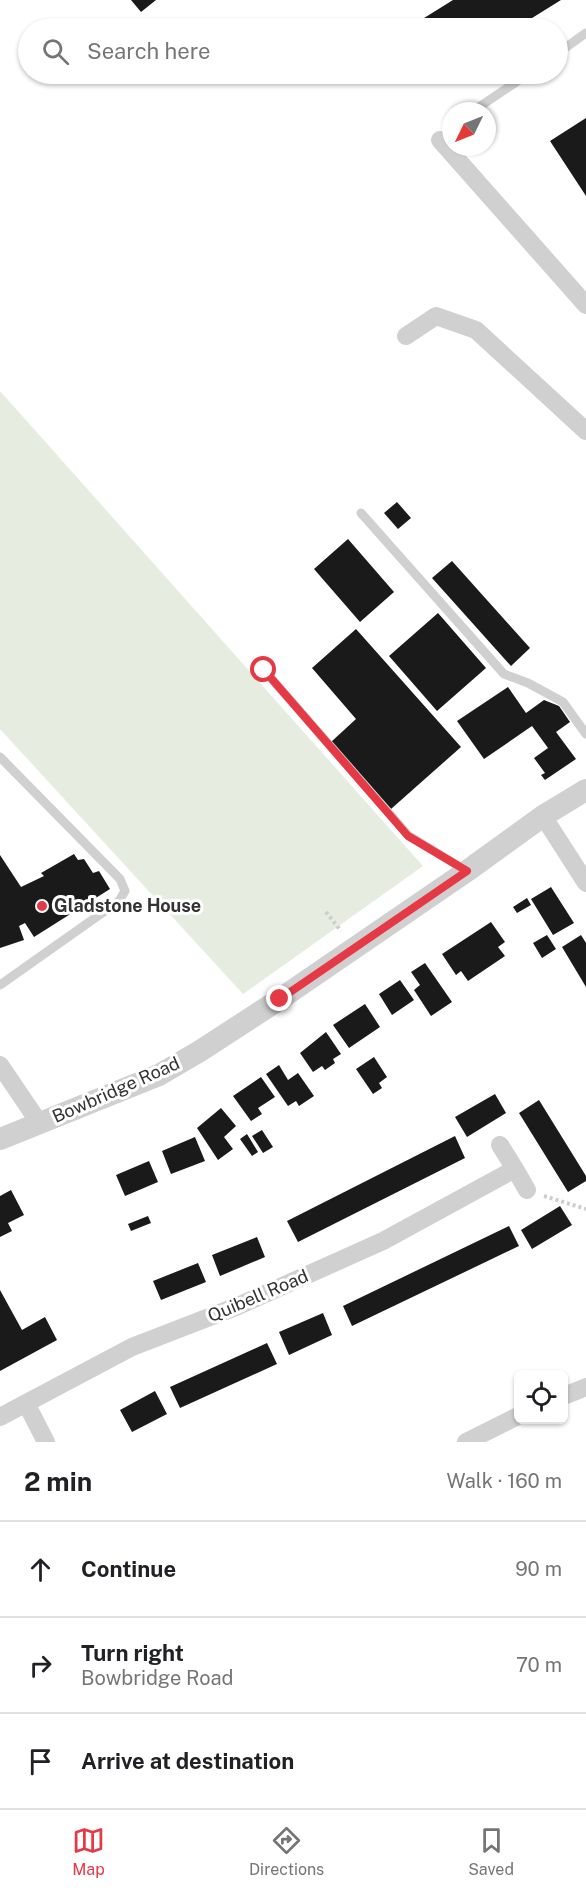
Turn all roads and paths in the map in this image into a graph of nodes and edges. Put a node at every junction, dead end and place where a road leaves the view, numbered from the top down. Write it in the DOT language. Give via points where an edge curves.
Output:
graph roads {
  1 [pos="586,33"];
  2 [pos="568,46"];
  3 [pos="513,84"];
  4 [pos="486,102"];
  5 [pos="440,140"];
  6 [pos="586,305"];
  7 [pos="406,336"];
  8 [pos="586,431"];
  9 [pos="361,513"];
  10 [pos="264,670"];
  11 [pos="586,734"];
  12 [pos="0,757"];
  13 [pos="586,790"];
  14 [pos="543,816"];
  15 [pos="467,871"];
  16 [pos="586,882"];
  17 [pos="0,985"];
  18 [pos="0,1065"];
  19 [pos="40,1124"];
  20 [pos="0,1139"];
  21 [pos="500,1145"];
  22 [pos="515,1169"];
  23 [pos="527,1190"];
  24 [pos="586,1209"];
  25 [pos="586,1387"];
  26 [pos="568,1394"];
  27 [pos="27,1403"];
  28 [pos="0,1417"];
  29 [pos="514,1418"];
  30 [pos="46,1442"];
  31 [pos="466,1442"];
  1 -- 2 [label="lane"];
  3 -- 4 [label="lane"];
  5 -- 6 [label="street"];
  7 -- 8 [label="street" via="436,316 476,330"];
  9 -- 11 [label="lane" via="504,674 563,702"];
  10 -- 15 [label="lane" via="408,836"];
  12 -- 17 [label="lane" via="120,879 125,891 119,901"];
  13 -- 14 [label="street, Bowbridge Road"];
  14 -- 15 [label="street, Bowbridge Road"];
  14 -- 16 [label="street"];
  15 -- 19 [label="street, Bowbridge Road" via="180,1063"];
  18 -- 19 [label="street"];
  19 -- 20 [label="street, Bowbridge Road"];
  21 -- 22 [label="street"];
  22 -- 23 [label="street"];
  22 -- 27 [label="street, Quibell Road" via="383,1241 238,1306 132,1347"];
  23 -- 24 [label="path"];
  25 -- 26 [label="street"];
  27 -- 28 [label="street, Quibell Road"];
  27 -- 30 [label="street"];
  29 -- 31 [label="street"];
}
